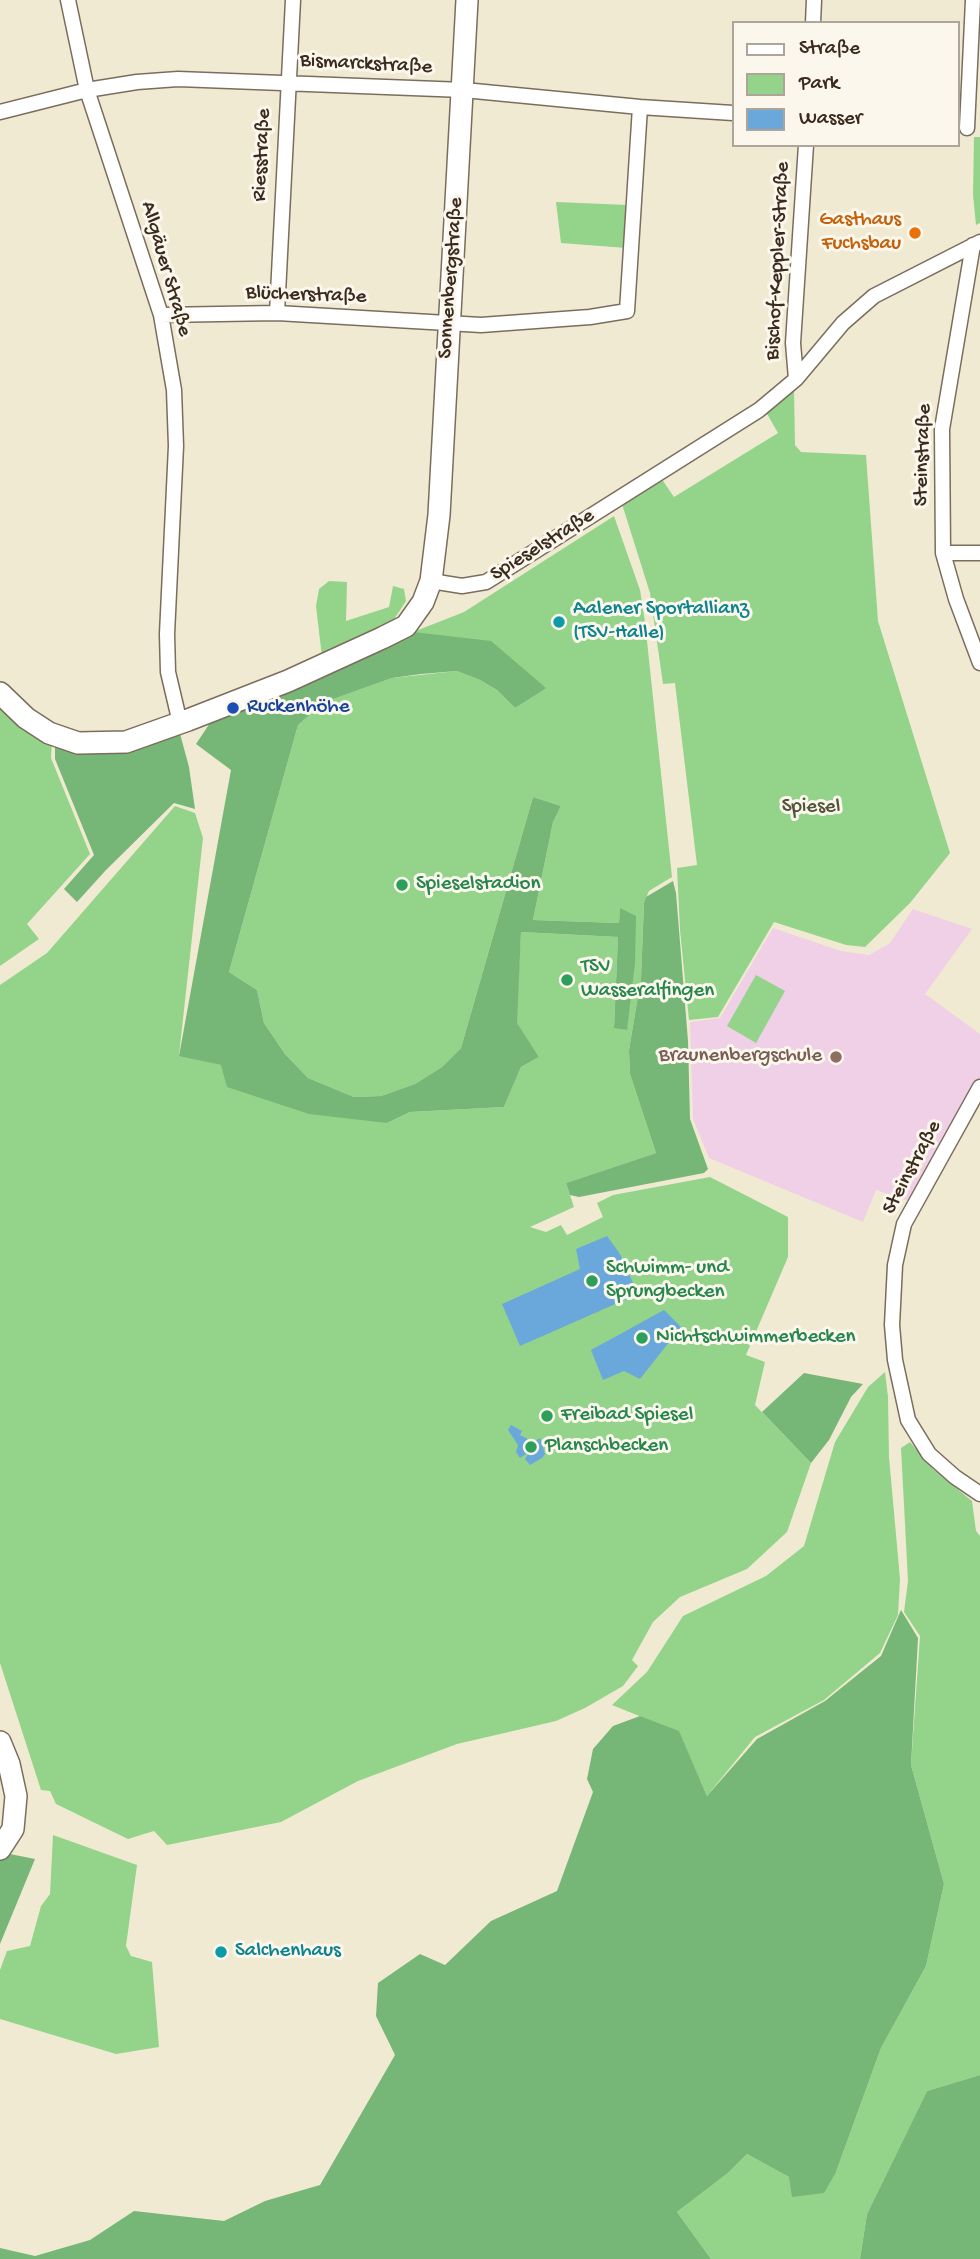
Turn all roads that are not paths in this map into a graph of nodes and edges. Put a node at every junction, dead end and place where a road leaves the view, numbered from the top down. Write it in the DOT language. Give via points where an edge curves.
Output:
graph roads {
  1 [pos="68,0"];
  2 [pos="293,0"];
  3 [pos="467,0"];
  4 [pos="814,0"];
  5 [pos="973,0"];
  6 [pos="813,21"];
  7 [pos="288,82"];
  8 [pos="87,90"];
  9 [pos="464,90"];
  10 [pos="640,107"];
  11 [pos="0,112"];
  12 [pos="732,113"];
  13 [pos="968,128"];
  14 [pos="806,147"];
  15 [pos="977,243"];
  16 [pos="276,313"];
  17 [pos="161,316"];
  18 [pos="449,325"];
  19 [pos="796,379"];
  20 [pos="943,552"];
  21 [pos="980,554"];
  22 [pos="431,580"];
  23 [pos="980,663"];
  24 [pos="0,693"];
  25 [pos="180,723"];
  26 [pos="980,1087"];
  27 [pos="979,1494"];
  28 [pos="0,1742"];
  29 [pos="0,1849"];
  1 -- 8 [label="street, Allgäuer Straße"];
  2 -- 7 [label="street, Riesstraße"];
  3 -- 9 [label="street, Sonnenbergstraße"];
  4 -- 6 [label="street"];
  5 -- 13 [label="street"];
  7 -- 8 [label="street, Bismarckstraße" via="178,79"];
  7 -- 9 [label="street, Bismarckstraße"];
  7 -- 16 [label="street, Riesstraße"];
  8 -- 11 [label="street, Bismarckstraße"];
  8 -- 17 [label="street, Allgäuer Straße"];
  9 -- 10 [label="street, Bismarckstraße"];
  9 -- 18 [label="street, Sonnenbergstraße"];
  10 -- 12 [label="street, Bismarckstraße"];
  10 -- 18 [label="street, Blücherstraße" via="627,311"];
  14 -- 19 [label="street, Bischof-Keppler-Straße" via="793,343"];
  15 -- 19 [label="street, Spieselstraße" via="874,296 843,323"];
  15 -- 20 [label="street, Steinstraße" via="942,429"];
  16 -- 17 [label="street, Blücherstraße"];
  16 -- 18 [label="street, Blücherstraße"];
  17 -- 25 [label="street, Allgäuer Straße" via="174,390 176,446 168,672"];
  18 -- 22 [label="street, Sonnenbergstraße"];
  19 -- 22 [label="street, Spieselstraße" via="759,410 486,582 462,586"];
  20 -- 21 [label="street"];
  20 -- 23 [label="street, Steinstraße"];
  22 -- 25 [label="street" via="406,626 288,681"];
  24 -- 25 [label="street" via="37,726 78,743 126,742"];
  26 -- 27 [label="street, Steinstraße" via="904,1224 895,1265 892,1325 908,1420 929,1454"];
  28 -- 29 [label="street" via="16,1796 13,1829"];
}
